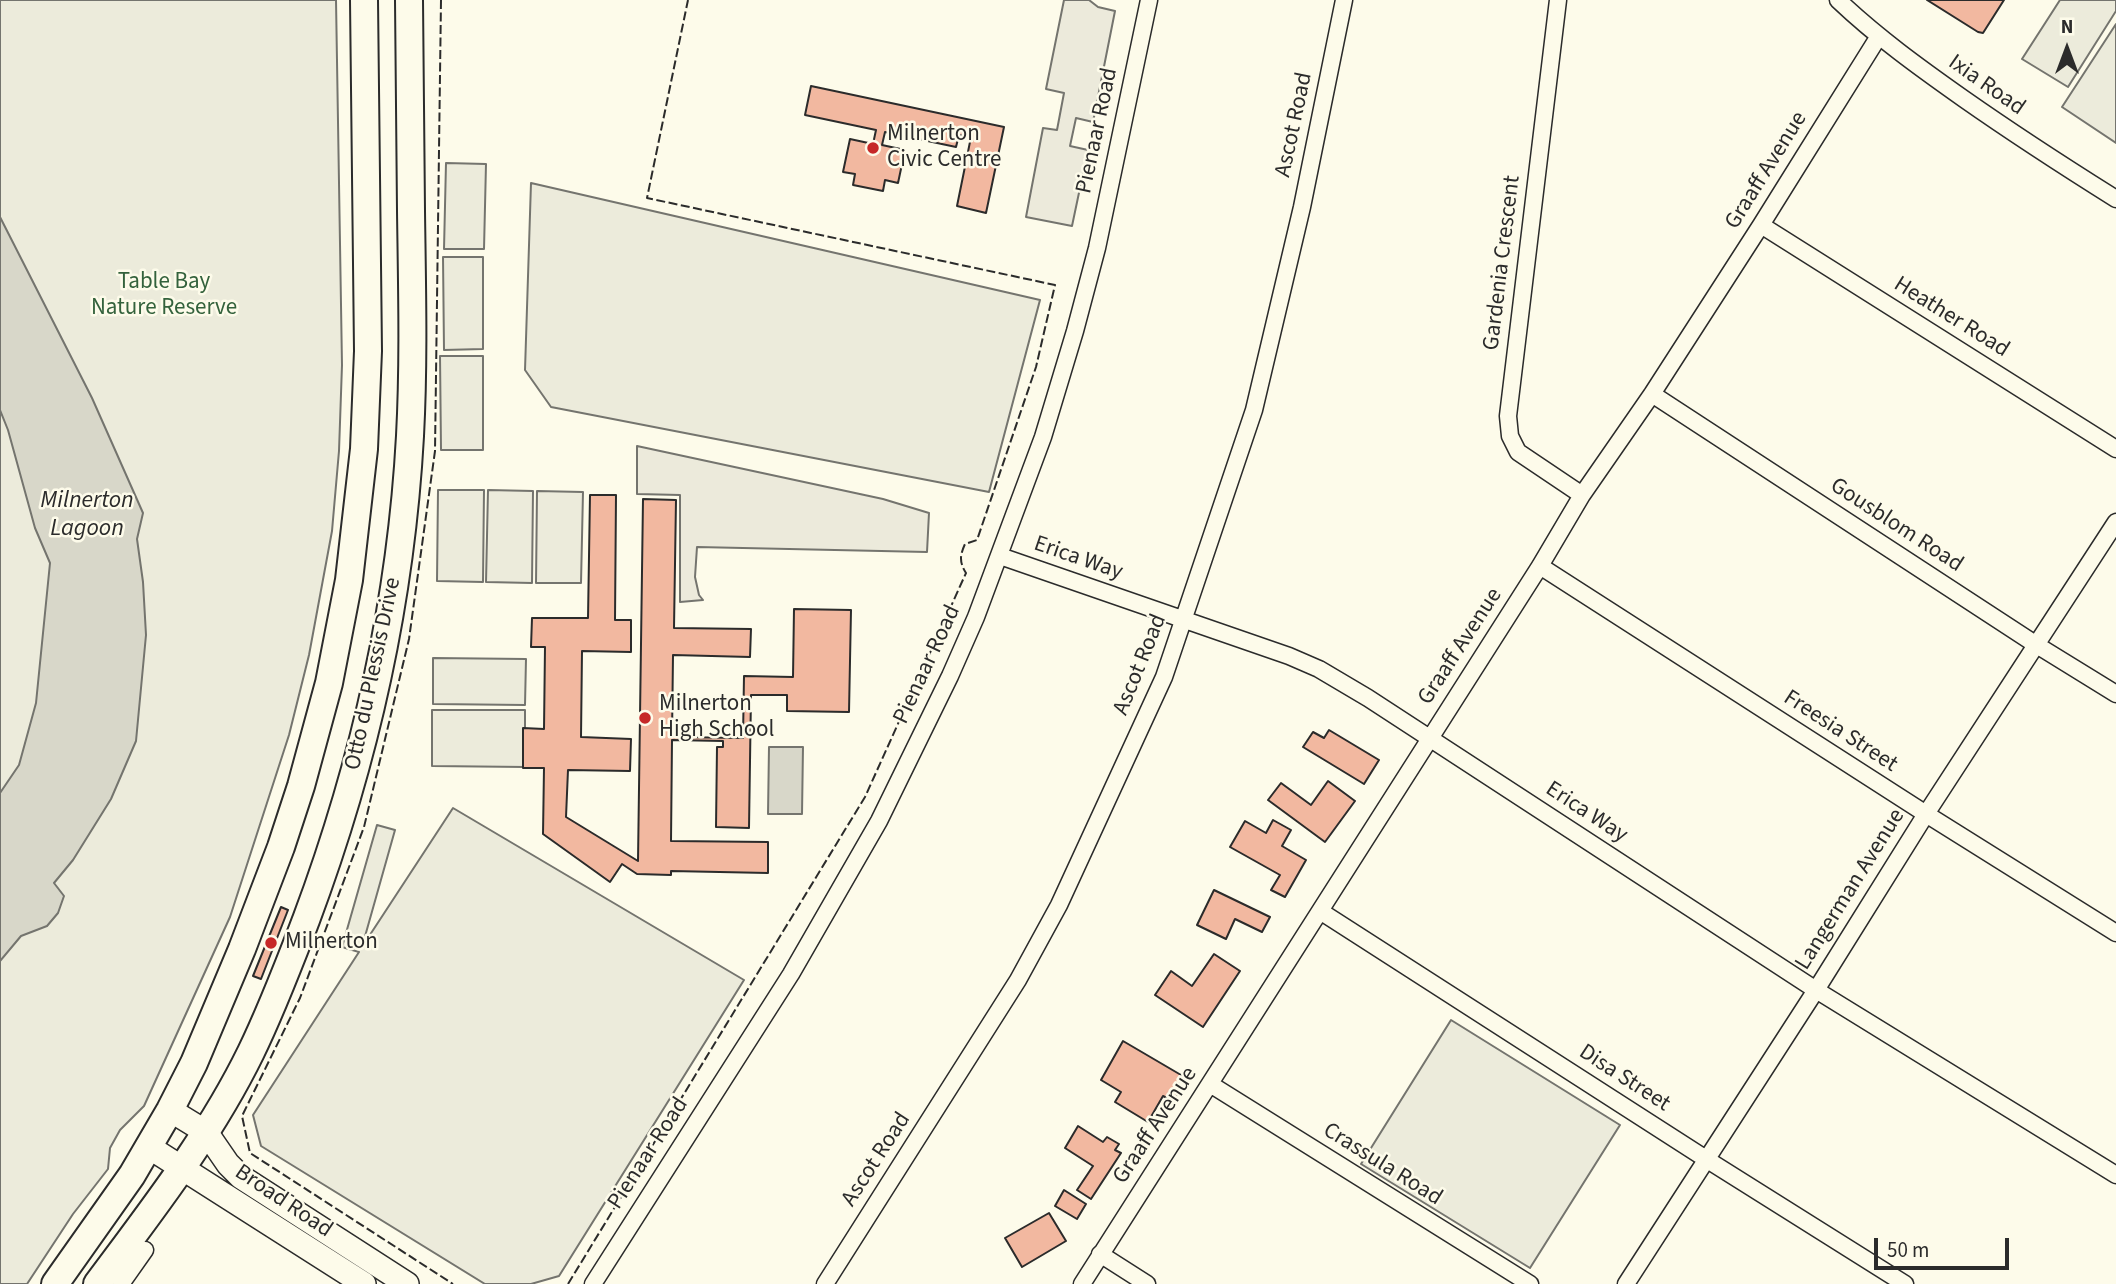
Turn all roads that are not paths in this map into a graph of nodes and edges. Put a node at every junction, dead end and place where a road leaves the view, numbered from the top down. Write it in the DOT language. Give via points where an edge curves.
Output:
graph roads {
  1 [pos="364,0"];
  2 [pos="409,0"];
  3 [pos="1149,0"];
  4 [pos="1344,0"];
  5 [pos="1558,0"];
  6 [pos="1838,0"];
  7 [pos="1879,36"];
  8 [pos="2116,200"];
  9 [pos="1761,225"];
  10 [pos="1652,394"];
  11 [pos="2116,449"];
  12 [pos="1582,495"];
  13 [pos="2116,522"];
  14 [pos="1000,556"];
  15 [pos="1540,566"];
  16 [pos="1184,620"];
  17 [pos="2035,644"];
  18 [pos="2116,694"];
  19 [pos="1429,738"];
  20 [pos="1926,814"];
  21 [pos="1320,911"];
  22 [pos="2116,933"];
  23 [pos="1816,990"];
  24 [pos="1210,1084"];
  25 [pos="170,1110"];
  26 [pos="206,1132"];
  27 [pos="149,1147"];
  28 [pos="1706,1159"];
  29 [pos="182,1168"];
  30 [pos="2116,1175"];
  31 [pos="317,1226"];
  32 [pos="303,1245"];
  33 [pos="145,1250"];
  34 [pos="1100,1254"];
  35 [pos="55,1284"];
  36 [pos="97,1284"];
  37 [pos="121,1284"];
  38 [pos="364,1284"];
  39 [pos="407,1284"];
  40 [pos="593,1284"];
  41 [pos="825,1284"];
  42 [pos="1082,1284"];
  43 [pos="1147,1284"];
  44 [pos="1530,1284"];
  45 [pos="1626,1284"];
  46 [pos="1905,1284"];
  1 -- 25 [label="main road, Otto du Plessis Drive" via="367,399 356,530 341,628 302,786 281,847 219,1005"];
  2 -- 26 [label="main road, Otto du Plessis Drive" via="412,401 397,571 385,642 364,736 319,886 251,1053"];
  3 -- 14 [label="street, Pienaar Road" via="1075,331"];
  4 -- 16 [label="street, Ascot Road" via="1254,410"];
  5 -- 12 [label="street, Gardenia Crescent" via="1508,415 1510,436 1518,452"];
  6 -- 7 [label="street, Ixia Road"];
  7 -- 8 [label="street, Ixia Road" via="2033,147"];
  7 -- 9 [label="street, Graaff Avenue"];
  9 -- 10 [label="street, Graaff Avenue"];
  9 -- 11 [label="street, Heather Road"];
  10 -- 12 [label="street, Graaff Avenue"];
  10 -- 17 [label="street, Gousblom Road"];
  12 -- 15 [label="street, Graaff Avenue"];
  13 -- 17 [label="street, Langerman Avenue"];
  14 -- 16 [label="street, Erica Way"];
  14 -- 40 [label="street, Pienaar Road" via="950,676 879,821 791,974"];
  15 -- 19 [label="street, Graaff Avenue"];
  15 -- 20 [label="street, Freesia Street"];
  16 -- 19 [label="street, Erica Way" via="1318,669"];
  16 -- 41 [label="street, Ascot Road" via="1135,743 1030,959"];
  17 -- 18 [label="street, Gousblom Road"];
  17 -- 20 [label="street, Langerman Avenue"];
  19 -- 21 [label="street, Graaff Avenue"];
  19 -- 23 [label="street, Erica Way"];
  20 -- 22 [label="street, Freesia Street"];
  20 -- 23 [label="street, Langerman Avenue"];
  21 -- 24 [label="street, Graaff Avenue"];
  21 -- 28 [label="street, Disa Street"];
  23 -- 28 [label="street, Langerman Avenue"];
  23 -- 30 [label="street, Erica Way"];
  24 -- 34 [label="street, Graaff Avenue"];
  24 -- 44 [label="street, Crassula Road"];
  25 -- 26 [label="street, Broad Road"];
  25 -- 27 [label="main road, Otto du Plessis Drive"];
  26 -- 29 [label="main road, Otto du Plessis Drive"];
  26 -- 31 [label="street, Broad Road" via="241,1177"];
  27 -- 29 [label="street, Broad Road"];
  27 -- 35 [label="main road, Otto du Plessis Drive"];
  28 -- 45 [label="street, Langerman Avenue"];
  28 -- 46 [label="street, Disa Street"];
  29 -- 32 [label="street, Broad Road"];
  29 -- 36 [label="main road, Otto du Plessis Drive"];
  31 -- 32 [label="street"];
  31 -- 39 [label="street, Broad Road"];
  32 -- 38 [label="street, Broad Road"];
  33 -- 37 [label="street"];
  34 -- 42 [label="street, Graaff Avenue"];
  34 -- 43 [label="street"];
}
